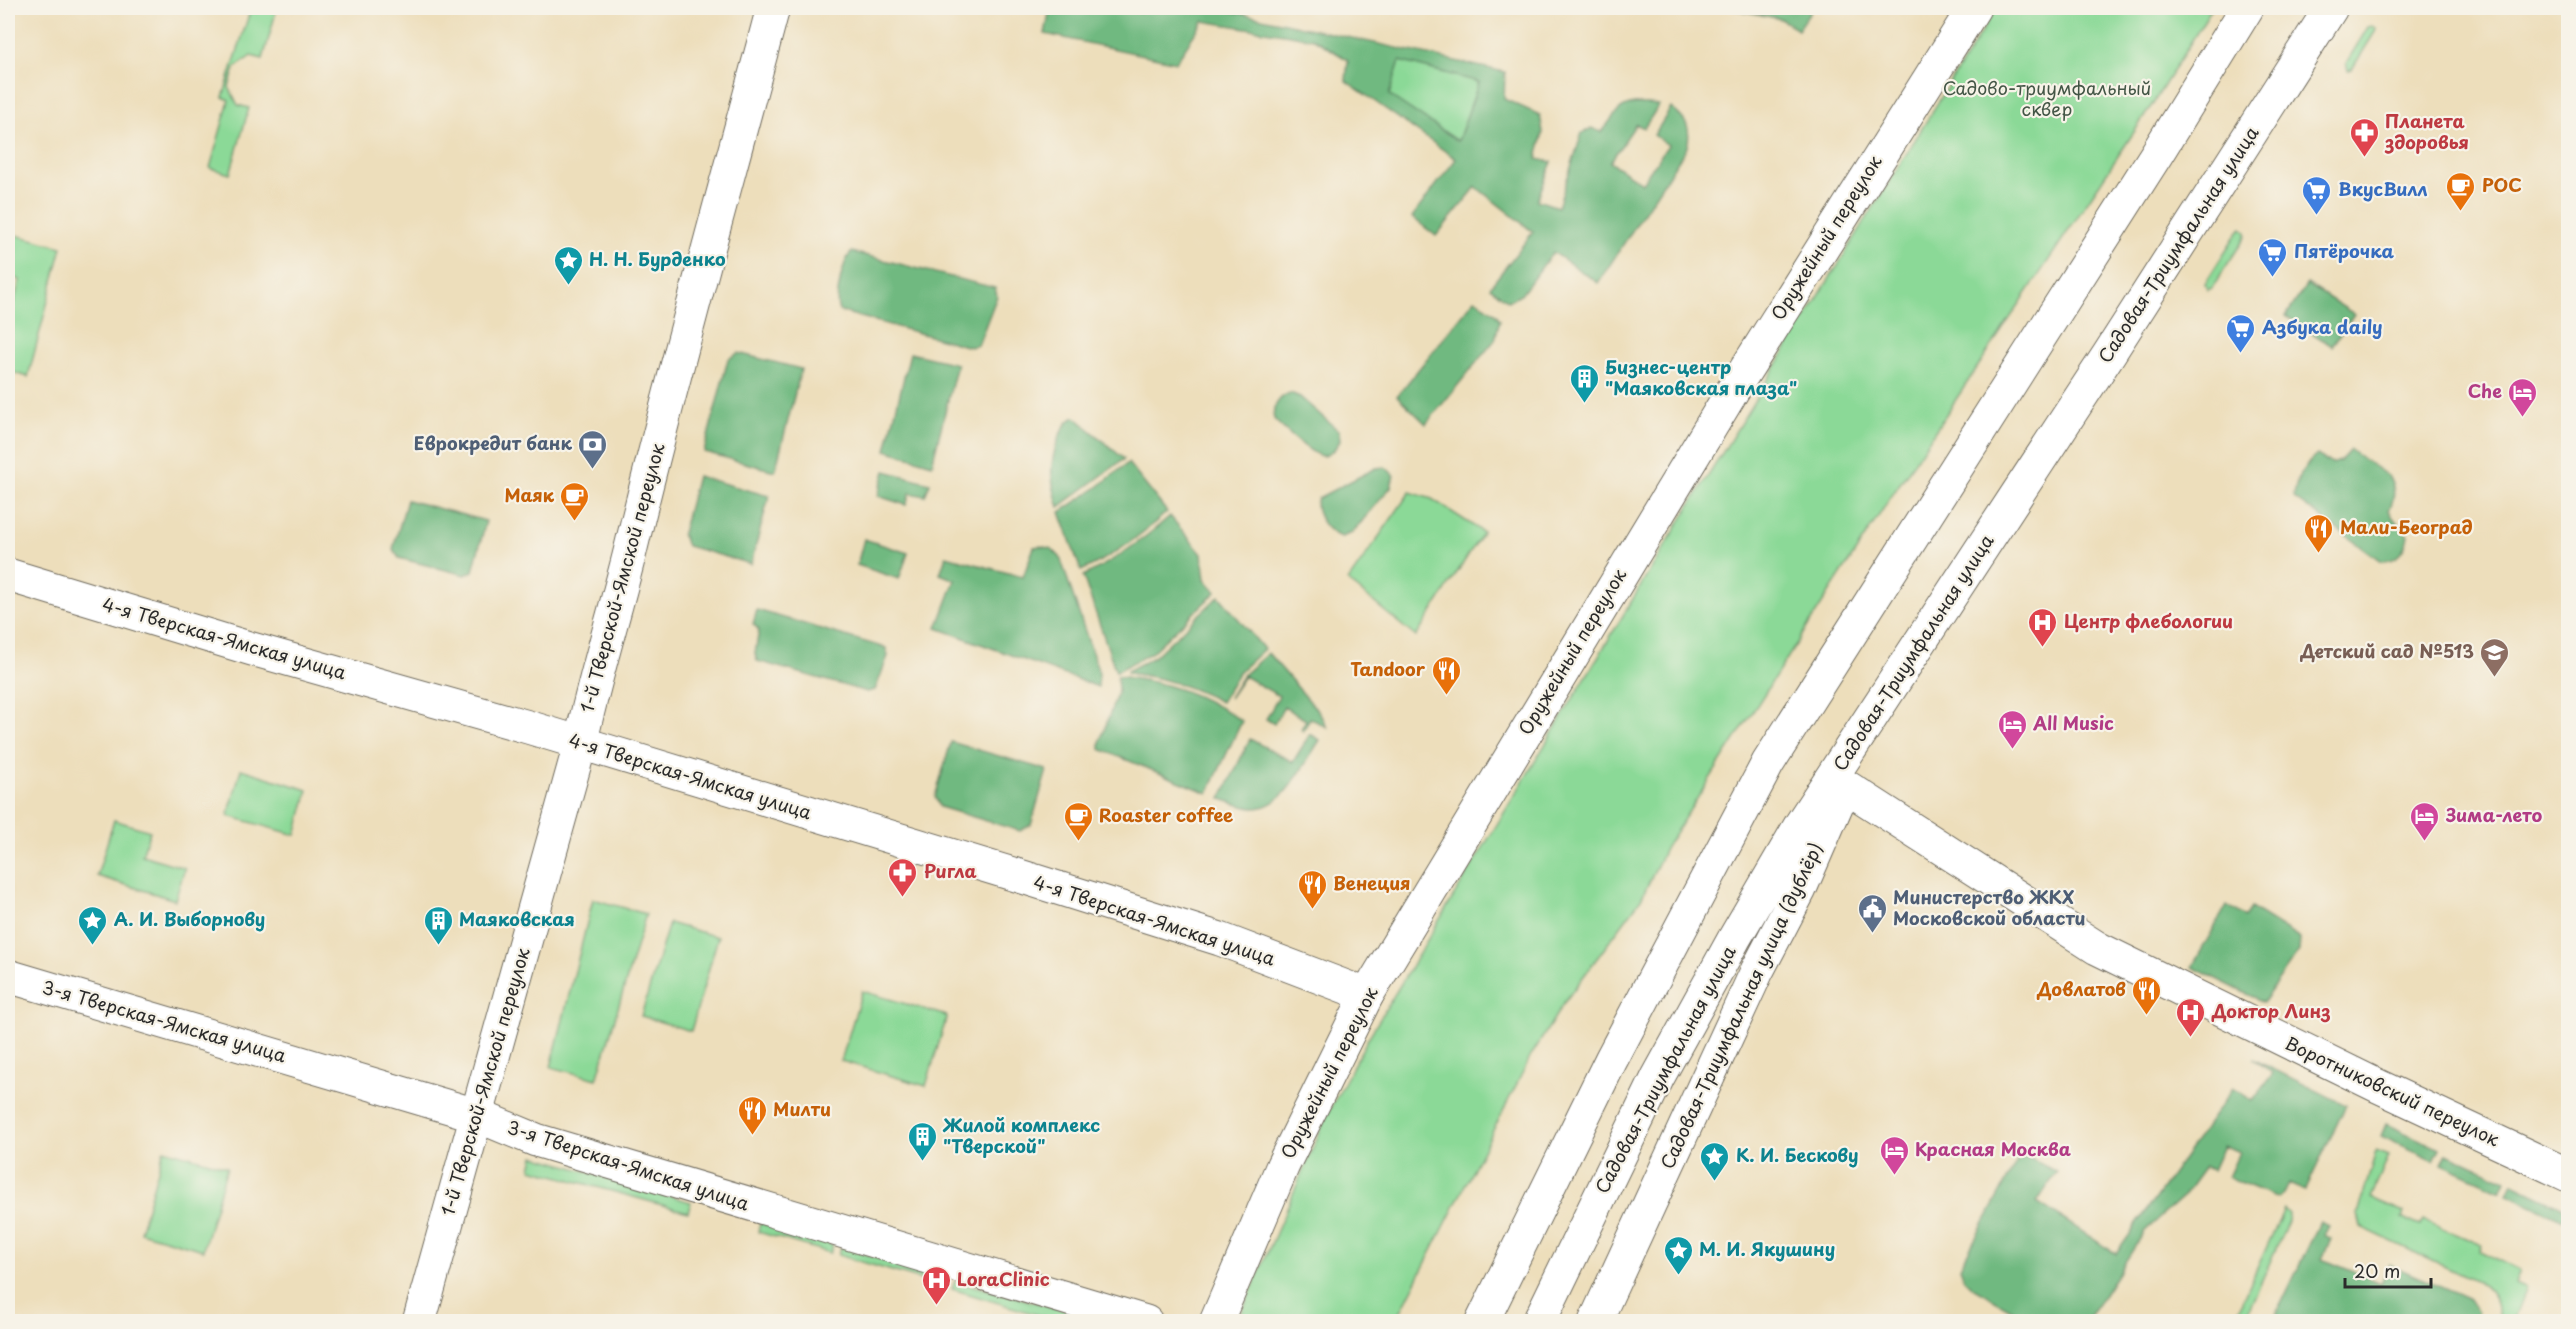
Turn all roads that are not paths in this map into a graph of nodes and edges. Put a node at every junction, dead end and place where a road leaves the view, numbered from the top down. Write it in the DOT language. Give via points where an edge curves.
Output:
graph roads {
  1 [pos="773,8"];
  2 [pos="1974,8"];
  3 [pos="2247,8"];
  4 [pos="2331,8"];
  5 [pos="8,575"];
  6 [pos="1890,691"];
  7 [pos="580,745"];
  8 [pos="1845,786"];
  9 [pos="8,976"];
  10 [pos="1367,995"];
  11 [pos="476,1115"];
  12 [pos="2568,1175"];
  13 [pos="419,1322"];
  14 [pos="1146,1322"];
  15 [pos="1216,1322"];
  16 [pos="1482,1322"];
  17 [pos="1539,1322"];
  18 [pos="1595,1322"];
  1 -- 7 [label="main road, 1-й Тверской-Ямской переулок" via="687,322"];
  2 -- 10 [label="main road, Оружейный переулок" via="1736,384"];
  3 -- 16 [label="main road" via="1768,763 1611,1060"];
  4 -- 6 [label="main road, Садовая-Триумфальная улица"];
  5 -- 7 [label="main road, 4-я Тверская-Ямская улица"];
  6 -- 8 [label="main road, Садовая-Триумфальная улица (дублёр)"];
  6 -- 17 [label="main road, Садовая-Триумфальная улица" via="1801,824 1734,939 1658,1077"];
  7 -- 10 [label="main road, 4-я Тверская-Ямская улица" via="1220,939"];
  7 -- 11 [label="main road, 1-й Тверской-Ямской переулок"];
  8 -- 12 [label="main road, Воротниковский переулок" via="2097,948"];
  8 -- 18 [label="main road, Садовая-Триумфальная улица (дублёр)"];
  9 -- 11 [label="main road, 3-я Тверская-Ямская улица"];
  10 -- 15 [label="main road, Оружейный переулок" via="1283,1165"];
  11 -- 13 [label="main road, 1-й Тверской-Ямской переулок"];
  11 -- 14 [label="main road, 3-я Тверская-Ямская улица" via="536,1140"];
}
